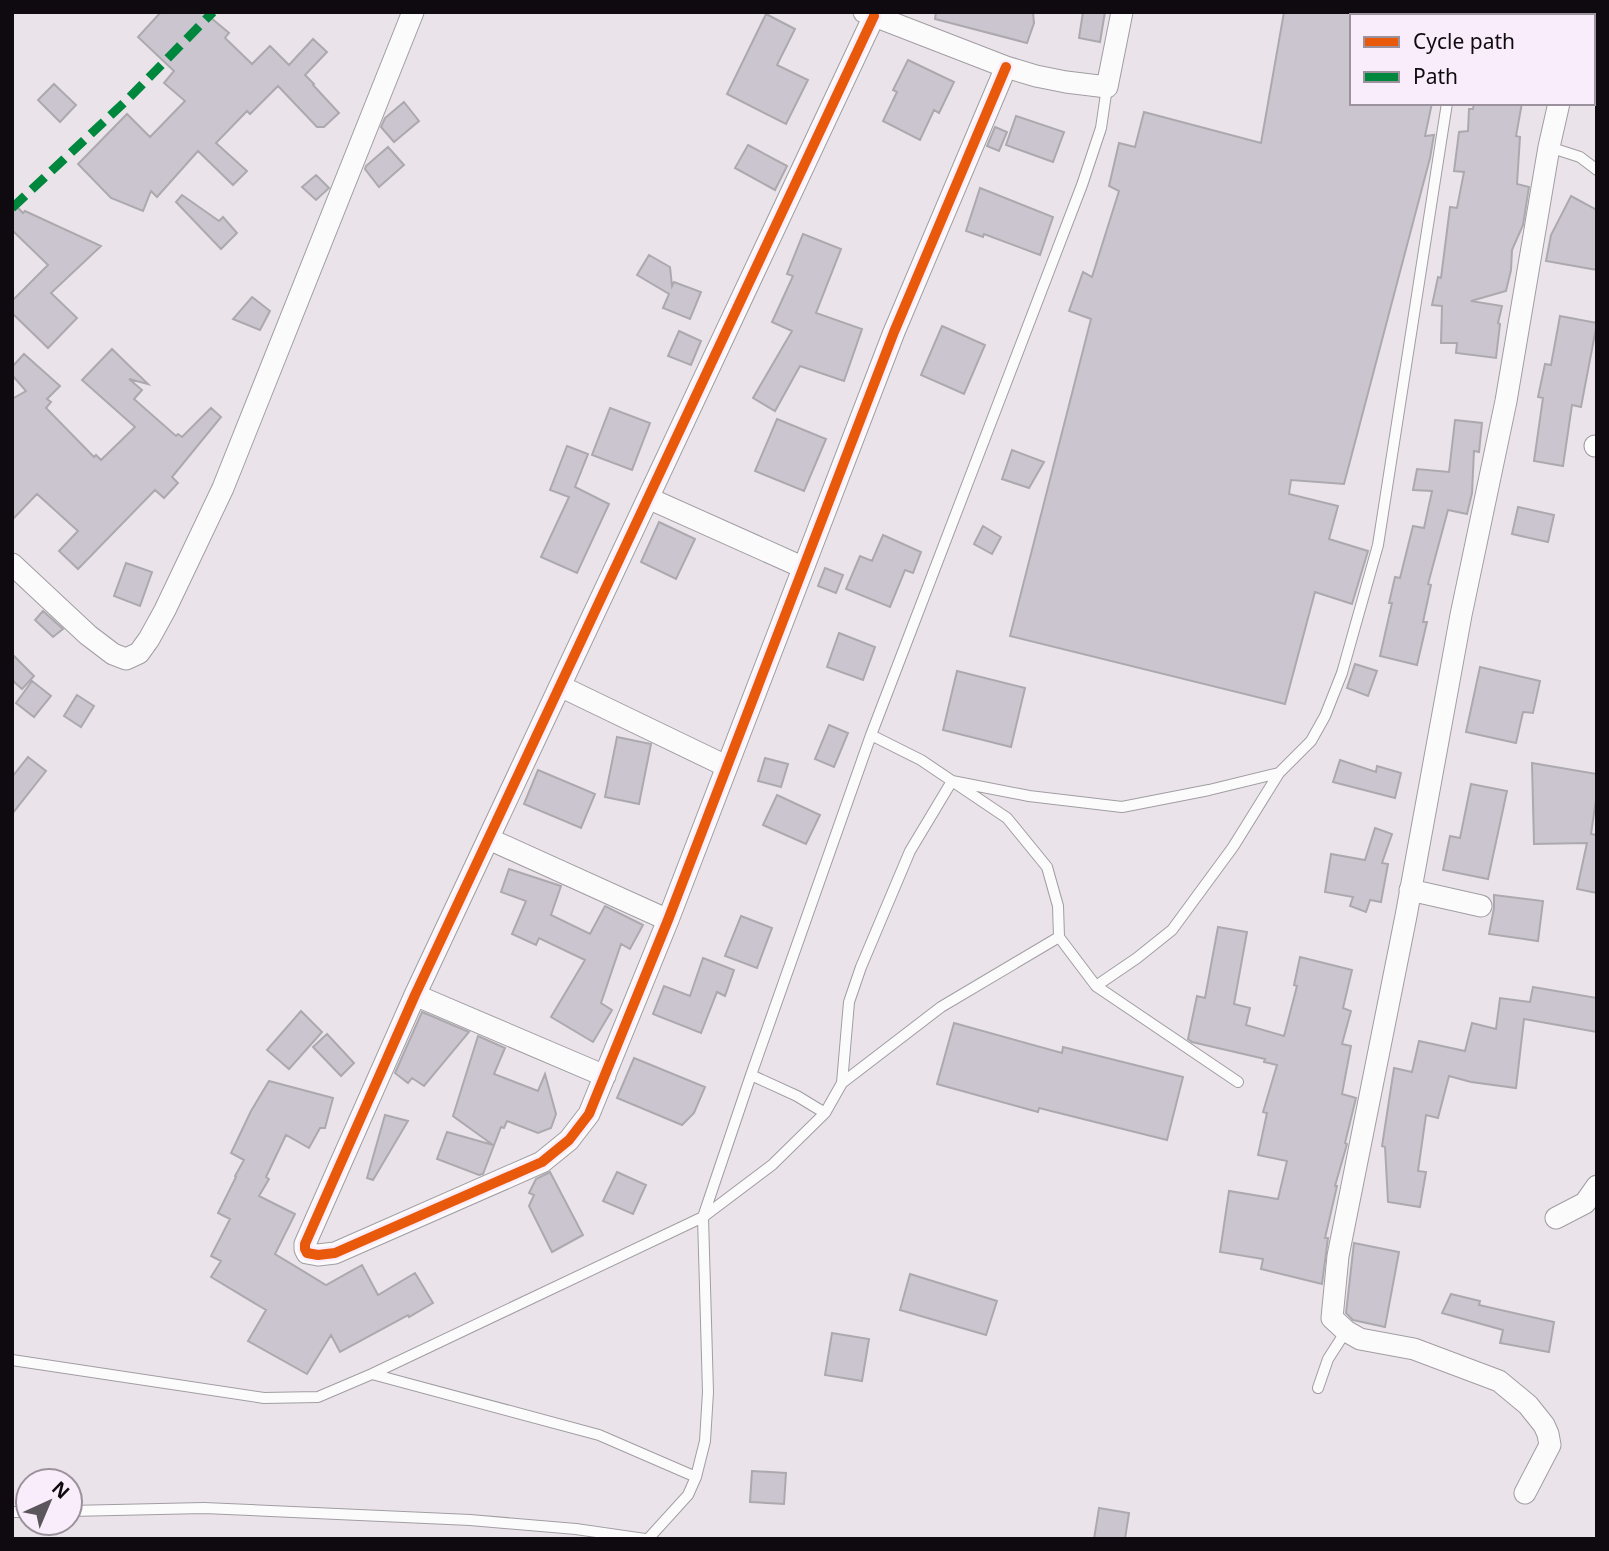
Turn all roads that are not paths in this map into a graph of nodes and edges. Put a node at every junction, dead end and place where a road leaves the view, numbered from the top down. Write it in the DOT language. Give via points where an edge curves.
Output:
graph roads {
  1 [pos="413,12"];
  2 [pos="1122,12"];
  3 [pos="869,14"];
  4 [pos="1006,67"];
  5 [pos="1107,87"];
  6 [pos="1447,105"];
  7 [pos="1559,105"];
  8 [pos="1549,147"];
  9 [pos="1597,170"];
  10 [pos="648,498"];
  11 [pos="12,564"];
  12 [pos="803,567"];
  13 [pos="560,686"];
  14 [pos="872,735"];
  15 [pos="726,766"];
  16 [pos="1279,773"];
  17 [pos="952,781"];
  18 [pos="489,839"];
  19 [pos="1410,890"];
  20 [pos="1481,906"];
  21 [pos="668,920"];
  22 [pos="1059,937"];
  23 [pos="1097,986"];
  24 [pos="415,995"];
  25 [pos="751,1075"];
  26 [pos="605,1076"];
  27 [pos="1238,1082"];
  28 [pos="842,1083"];
  29 [pos="825,1113"];
  30 [pos="1597,1186"];
  31 [pos="703,1217"];
  32 [pos="1556,1218"];
  33 [pos="1346,1331"];
  34 [pos="12,1360"];
  35 [pos="372,1374"];
  36 [pos="1318,1388"];
  37 [pos="696,1477"];
  38 [pos="1525,1493"];
  39 [pos="84,1511"];
  40 [pos="646,1539"];
  1 -- 11 [label="street" via="223,488 139,653 126,659 113,654"];
  2 -- 5 [label="street"];
  3 -- 4 [label="street"];
  3 -- 10 [label="street"];
  4 -- 5 [label="street"];
  4 -- 12 [label="street" via="894,332"];
  5 -- 14 [label="lane" via="1101,128 1082,185"];
  6 -- 16 [label="lane" via="1378,545 1342,673 1325,716 1311,741"];
  7 -- 8 [label="street"];
  8 -- 9 [label="lane" via="1580,157"];
  8 -- 19 [label="street" via="1506,401"];
  10 -- 12 [label="street"];
  10 -- 13 [label="street"];
  12 -- 15 [label="street"];
  13 -- 15 [label="street"];
  13 -- 18 [label="street"];
  14 -- 17 [label="lane"];
  14 -- 25 [label="lane"];
  15 -- 21 [label="street"];
  16 -- 17 [label="lane" via="1122,807"];
  16 -- 23 [label="lane" via="1233,847 1172,930"];
  17 -- 22 [label="lane" via="1007,818 1047,867 1058,906"];
  17 -- 28 [label="lane" via="910,851 861,967 849,1002"];
  18 -- 21 [label="street"];
  18 -- 24 [label="street"];
  19 -- 20 [label="street"];
  19 -- 33 [label="street" via="1338,1256 1332,1318"];
  21 -- 26 [label="street"];
  22 -- 23 [label="lane"];
  22 -- 28 [label="lane" via="941,1007"];
  23 -- 27 [label="lane"];
  24 -- 26 [label="street"];
  24 -- 26 [label="street" via="304,1244 307,1253 335,1252 542,1163 569,1140 589,1114"];
  25 -- 29 [label="lane"];
  25 -- 31 [label="lane"];
  28 -- 29 [label="lane"];
  29 -- 31 [label="lane" via="772,1165"];
  30 -- 32 [label="street" via="1585,1203"];
  31 -- 35 [label="lane"];
  31 -- 37 [label="lane" via="708,1392 705,1441"];
  33 -- 36 [label="lane" via="1328,1359"];
  33 -- 38 [label="street" via="1360,1339 1414,1349 1499,1381 1528,1405 1544,1425 1550,1445"];
  34 -- 35 [label="lane" via="264,1398 318,1397"];
  35 -- 37 [label="lane" via="599,1435"];
  37 -- 40 [label="lane" via="688,1495"];
  39 -- 40 [label="lane" via="204,1508 444,1519"];
}
